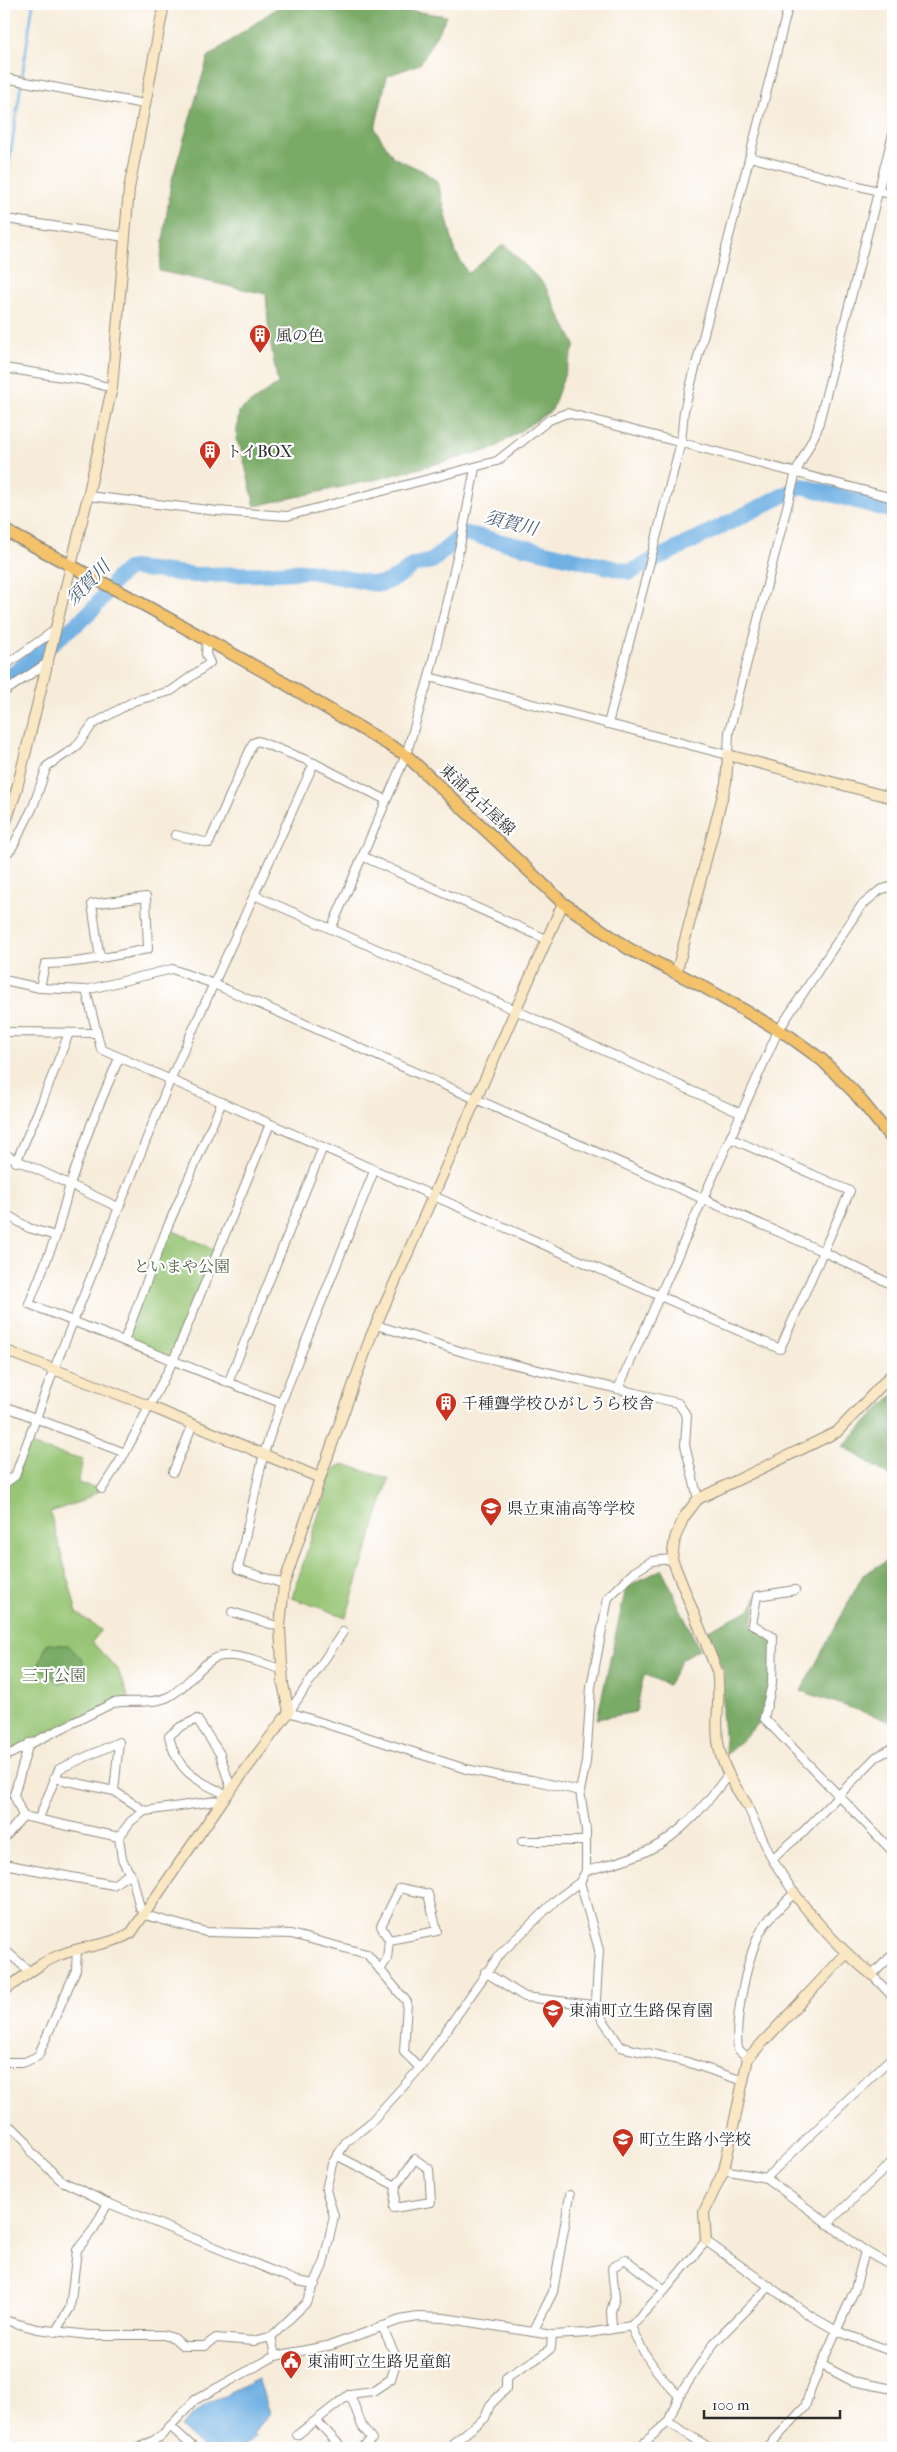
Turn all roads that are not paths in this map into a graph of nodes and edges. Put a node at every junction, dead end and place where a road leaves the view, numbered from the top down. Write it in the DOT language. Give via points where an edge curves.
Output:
graph roads {
  1 [pos="164,4"];
  2 [pos="789,4"];
  3 [pos="4,78"];
  4 [pos="144,104"];
  5 [pos="893,134"];
  6 [pos="750,157"];
  7 [pos="879,190"];
  8 [pos="893,195"];
  9 [pos="13,220"];
  10 [pos="125,238"];
  11 [pos="4,368"];
  12 [pos="112,388"];
  13 [pos="681,442"];
  14 [pos="475,468"];
  15 [pos="796,472"];
  16 [pos="88,496"];
  17 [pos="893,498"];
  18 [pos="4,530"];
  19 [pos="71,566"];
  20 [pos="56,630"];
  21 [pos="207,641"];
  22 [pos="47,663"];
  23 [pos="4,666"];
  24 [pos="429,677"];
  25 [pos="4,692"];
  26 [pos="608,724"];
  27 [pos="406,755"];
  28 [pos="728,755"];
  29 [pos="314,763"];
  30 [pos="893,798"];
  31 [pos="386,800"];
  32 [pos="4,827"];
  33 [pos="175,834"];
  34 [pos="4,857"];
  35 [pos="364,857"];
  36 [pos="893,886"];
  37 [pos="254,895"];
  38 [pos="563,903"];
  39 [pos="331,929"];
  40 [pos="546,939"];
  41 [pos="100,959"];
  42 [pos="676,974"];
  43 [pos="4,980"];
  44 [pos="214,984"];
  45 [pos="40,988"];
  46 [pos="86,990"];
  47 [pos="516,1010"];
  48 [pos="778,1031"];
  49 [pos="4,1032"];
  50 [pos="69,1033"];
  51 [pos="96,1033"];
  52 [pos="119,1058"];
  53 [pos="171,1078"];
  54 [pos="476,1100"];
  55 [pos="222,1102"];
  56 [pos="740,1113"];
  57 [pos="270,1124"];
  58 [pos="730,1138"];
  59 [pos="893,1140"];
  60 [pos="323,1147"];
  61 [pos="4,1154"];
  62 [pos="16,1162"];
  63 [pos="374,1171"];
  64 [pos="70,1184"];
  65 [pos="434,1196"];
  66 [pos="702,1200"];
  67 [pos="118,1207"];
  68 [pos="4,1213"];
  69 [pos="56,1236"];
  70 [pos="824,1252"];
  71 [pos="893,1285"];
  72 [pos="659,1294"];
  73 [pos="72,1321"];
  74 [pos="376,1325"];
  75 [pos="124,1341"];
  76 [pos="4,1350"];
  77 [pos="174,1360"];
  78 [pos="54,1369"];
  79 [pos="893,1373"];
  80 [pos="228,1383"];
  81 [pos="618,1389"];
  82 [pos="281,1403"];
  83 [pos="4,1406"];
  84 [pos="149,1406"];
  85 [pos="35,1418"];
  86 [pos="193,1424"];
  87 [pos="125,1453"];
  88 [pos="264,1453"];
  89 [pos="173,1472"];
  90 [pos="320,1478"];
  91 [pos="4,1484"];
  92 [pos="102,1490"];
  93 [pos="698,1499"];
  94 [pos="672,1559"];
  95 [pos="284,1584"];
  96 [pos="795,1590"];
  97 [pos="232,1612"];
  98 [pos="280,1627"];
  99 [pos="343,1632"];
  100 [pos="284,1670"];
  101 [pos="290,1712"];
  102 [pos="30,1743"];
  103 [pos="893,1748"];
  104 [pos="4,1757"];
  105 [pos="728,1775"];
  106 [pos="54,1778"];
  107 [pos="114,1791"];
  108 [pos="580,1791"];
  109 [pos="227,1795"];
  110 [pos="839,1795"];
  111 [pos="747,1805"];
  112 [pos="145,1811"];
  113 [pos="23,1816"];
  114 [pos="39,1818"];
  115 [pos="118,1837"];
  116 [pos="4,1838"];
  117 [pos="522,1841"];
  118 [pos="585,1841"];
  119 [pos="893,1852"];
  120 [pos="772,1859"];
  121 [pos="4,1864"];
  122 [pos="586,1871"];
  123 [pos="130,1873"];
  124 [pos="580,1882"];
  125 [pos="794,1893"];
  126 [pos="145,1915"];
  127 [pos="389,1940"];
  128 [pos="4,1949"];
  129 [pos="77,1949"];
  130 [pos="846,1954"];
  131 [pos="893,1954"];
  132 [pos="380,1970"];
  133 [pos="30,1972"];
  134 [pos="485,1972"];
  135 [pos="872,1975"];
  136 [pos="4,1991"];
  137 [pos="893,1997"];
  138 [pos="593,2004"];
  139 [pos="893,2056"];
  140 [pos="748,2058"];
  141 [pos="4,2062"];
  142 [pos="420,2068"];
  143 [pos="743,2081"];
  144 [pos="4,2126"];
  145 [pos="338,2156"];
  146 [pos="893,2161"];
  147 [pos="724,2170"];
  148 [pos="766,2178"];
  149 [pos="396,2186"];
  150 [pos="570,2195"];
  151 [pos="108,2203"];
  152 [pos="827,2224"];
  153 [pos="706,2241"];
  154 [pos="865,2251"];
  155 [pos="893,2267"];
  156 [pos="315,2284"];
  157 [pos="770,2286"];
  158 [pos="665,2290"];
  159 [pos="4,2320"];
  160 [pos="382,2326"];
  161 [pos="631,2326"];
  162 [pos="612,2328"];
  163 [pos="837,2331"];
  164 [pos="55,2332"];
  165 [pos="533,2332"];
  166 [pos="552,2335"];
  167 [pos="271,2336"];
  168 [pos="893,2352"];
  169 [pos="275,2356"];
  170 [pos="822,2365"];
  171 [pos="893,2389"];
  172 [pos="350,2394"];
  173 [pos="679,2396"];
  174 [pos="317,2421"];
  175 [pos="668,2422"];
  176 [pos="170,2426"];
  177 [pos="297,2435"];
  178 [pos="143,2447"];
  179 [pos="194,2448"];
  180 [pos="342,2448"];
  181 [pos="361,2448"];
  182 [pos="447,2448"];
  183 [pos="638,2448"];
  184 [pos="710,2448"];
  185 [pos="767,2448"];
  1 -- 4 [label="street"];
  2 -- 6 [label="street"];
  3 -- 4 [label="street"];
  4 -- 10 [label="street" via="129,189"];
  5 -- 7 [label="street"];
  6 -- 7 [label="street"];
  6 -- 13 [label="street" via="684,411"];
  7 -- 8 [label="street"];
  7 -- 15 [label="street" via="817,430"];
  9 -- 10 [label="street"];
  10 -- 12 [label="street"];
  11 -- 12 [label="street"];
  12 -- 16 [label="street"];
  13 -- 14 [label="street" via="567,413 549,420 497,461"];
  13 -- 15 [label="street"];
  13 -- 26 [label="street"];
  14 -- 16 [label="street" via="287,516"];
  14 -- 24 [label="street"];
  15 -- 17 [label="street"];
  15 -- 28 [label="street" via="729,732"];
  16 -- 19 [label="street"];
  18 -- 19 [label="main road, 東浦名古屋線"];
  19 -- 20 [label="street"];
  19 -- 21 [label="main road, 東浦名古屋線"];
  20 -- 22 [label="street"];
  20 -- 23 [label="street"];
  21 -- 27 [label="main road, 東浦名古屋線"];
  21 -- 34 [label="street" via="206,654 210,663 171,691 134,701 93,724 75,748 47,766 33,807"];
  22 -- 25 [label="street"];
  22 -- 32 [label="street" via="16,792"];
  24 -- 26 [label="street"];
  24 -- 27 [label="street"];
  26 -- 28 [label="street"];
  27 -- 31 [label="street"];
  27 -- 38 [label="main road, 東浦名古屋線"];
  28 -- 30 [label="street"];
  28 -- 42 [label="street" via="726,782"];
  29 -- 31 [label="street"];
  29 -- 33 [label="street" via="258,741 253,744 209,842"];
  29 -- 37 [label="street"];
  31 -- 35 [label="street"];
  35 -- 39 [label="street"];
  35 -- 40 [label="street"];
  36 -- 48 [label="street" via="880,890 860,906"];
  37 -- 39 [label="street"];
  37 -- 44 [label="street"];
  38 -- 40 [label="street"];
  38 -- 42 [label="main road, 東浦名古屋線" via="629,950"];
  39 -- 47 [label="street"];
  40 -- 47 [label="street"];
  41 -- 41 [label="street" via="148,949 146,897 92,904"];
  41 -- 45 [label="street" via="45,964"];
  42 -- 48 [label="main road, 東浦名古屋線"];
  43 -- 45 [label="street"];
  44 -- 46 [label="street" via="172,969"];
  44 -- 53 [label="street"];
  44 -- 54 [label="street"];
  45 -- 46 [label="street"];
  46 -- 51 [label="street"];
  47 -- 54 [label="street"];
  47 -- 56 [label="street"];
  48 -- 56 [label="street"];
  48 -- 59 [label="main road, 東浦名古屋線" via="822,1060 854,1092"];
  49 -- 50 [label="street"];
  50 -- 51 [label="street"];
  50 -- 62 [label="street"];
  51 -- 52 [label="street" via="101,1049"];
  52 -- 53 [label="street"];
  52 -- 64 [label="street"];
  53 -- 55 [label="street"];
  53 -- 67 [label="street"];
  54 -- 65 [label="street"];
  54 -- 66 [label="street"];
  55 -- 57 [label="street"];
  55 -- 75 [label="street" via="167,1228"];
  56 -- 58 [label="street"];
  57 -- 60 [label="street"];
  57 -- 77 [label="street"];
  58 -- 66 [label="street"];
  58 -- 70 [label="street" via="850,1191"];
  60 -- 63 [label="street"];
  60 -- 80 [label="street"];
  61 -- 62 [label="street"];
  62 -- 64 [label="street"];
  63 -- 65 [label="street"];
  63 -- 82 [label="street"];
  64 -- 67 [label="street"];
  64 -- 69 [label="street"];
  65 -- 72 [label="street"];
  65 -- 74 [label="street"];
  66 -- 70 [label="street"];
  66 -- 72 [label="street"];
  67 -- 73 [label="street"];
  68 -- 69 [label="street" via="29,1228"];
  69 -- 73 [label="street" via="29,1304"];
  70 -- 71 [label="street"];
  70 -- 72 [label="street" via="780,1349"];
  72 -- 81 [label="street"];
  73 -- 75 [label="street"];
  73 -- 78 [label="street"];
  74 -- 81 [label="street" via="466,1354"];
  74 -- 90 [label="street"];
  75 -- 77 [label="street"];
  76 -- 78 [label="street"];
  77 -- 80 [label="street"];
  77 -- 84 [label="street"];
  78 -- 84 [label="street"];
  78 -- 85 [label="street"];
  79 -- 93 [label="street" via="837,1432"];
  80 -- 82 [label="street"];
  81 -- 93 [label="street" via="678,1403 687,1416 685,1445"];
  82 -- 88 [label="street"];
  83 -- 85 [label="street"];
  84 -- 86 [label="street"];
  84 -- 87 [label="street"];
  85 -- 87 [label="street"];
  85 -- 91 [label="street" via="15,1476"];
  86 -- 88 [label="street"];
  86 -- 89 [label="street"];
  87 -- 92 [label="street"];
  88 -- 90 [label="street"];
  88 -- 95 [label="street" via="238,1569"];
  90 -- 95 [label="street"];
  93 -- 94 [label="street" via="684,1517 675,1538"];
  94 -- 105 [label="street" via="717,1671 720,1688 718,1742"];
  94 -- 108 [label="street" via="652,1561 634,1572 608,1598 591,1687 586,1762"];
  95 -- 98 [label="street"];
  96 -- 110 [label="street" via="757,1596 752,1624 773,1637 772,1684 764,1718"];
  97 -- 98 [label="street"];
  98 -- 100 [label="street"];
  99 -- 101 [label="street"];
  100 -- 101 [label="street" via="283,1684"];
  100 -- 102 [label="street" via="237,1656 214,1659 168,1697 148,1702 130,1700 113,1703"];
  101 -- 108 [label="street" via="466,1769"];
  101 -- 109 [label="street"];
  102 -- 104 [label="street"];
  102 -- 113 [label="street" via="14,1795"];
  103 -- 110 [label="street" via="876,1757"];
  105 -- 111 [label="street"];
  105 -- 122 [label="street" via="708,1801 667,1839 650,1850"];
  106 -- 107 [label="street"];
  106 -- 107 [label="street" via="59,1769 119,1742"];
  106 -- 114 [label="street"];
  107 -- 112 [label="street"];
  108 -- 118 [label="street"];
  109 -- 109 [label="street" via="220,1754 197,1719 169,1736 173,1754 184,1770 196,1780"];
  109 -- 112 [label="street"];
  109 -- 126 [label="street"];
  110 -- 119 [label="street"];
  110 -- 120 [label="street"];
  111 -- 120 [label="street"];
  112 -- 115 [label="street" via="131,1821"];
  113 -- 114 [label="street"];
  113 -- 116 [label="street"];
  114 -- 115 [label="street"];
  115 -- 123 [label="street" via="122,1859"];
  117 -- 118 [label="street"];
  118 -- 122 [label="street"];
  120 -- 125 [label="street"];
  121 -- 123 [label="street" via="112,1885"];
  122 -- 124 [label="street"];
  123 -- 126 [label="street"];
  124 -- 134 [label="street" via="557,1899"];
  124 -- 138 [label="street" via="599,1950 596,2000"];
  125 -- 130 [label="street"];
  125 -- 140 [label="street" via="766,1924 752,1955 736,2032 738,2049"];
  126 -- 129 [label="street" via="131,1933 119,1941"];
  126 -- 132 [label="street" via="206,1932 291,1934 367,1954"];
  127 -- 127 [label="street" via="437,1931 428,1894 400,1888 380,1926"];
  127 -- 132 [label="street" via="387,1959"];
  128 -- 133 [label="street"];
  129 -- 133 [label="street" via="44,1962"];
  129 -- 141 [label="street" via="76,1970 38,2056 24,2062"];
  130 -- 135 [label="street"];
  130 -- 140 [label="street"];
  131 -- 135 [label="street"];
  132 -- 142 [label="street" via="407,2002 404,2052"];
  133 -- 136 [label="street"];
  134 -- 138 [label="street" via="525,1997"];
  134 -- 142 [label="street"];
  135 -- 137 [label="street"];
  138 -- 143 [label="street" via="620,2047 687,2062"];
  139 -- 148 [label="street"];
  140 -- 143 [label="street"];
  142 -- 145 [label="street" via="369,2124 346,2142"];
  143 -- 147 [label="street"];
  144 -- 151 [label="street" via="13,2128 26,2141 31,2152 62,2181"];
  145 -- 149 [label="street"];
  145 -- 156 [label="street" via="332,2164 326,2190 334,2216 323,2265"];
  146 -- 152 [label="street"];
  147 -- 148 [label="street"];
  147 -- 153 [label="street" via="704,2212"];
  148 -- 152 [label="street"];
  149 -- 149 [label="street" via="394,2208 431,2202 428,2169 415,2159"];
  150 -- 165 [label="street" via="553,2292"];
  151 -- 156 [label="street" via="297,2281"];
  151 -- 164 [label="street" via="77,2250 70,2308"];
  152 -- 154 [label="street"];
  153 -- 157 [label="street"];
  153 -- 158 [label="street"];
  154 -- 155 [label="street"];
  154 -- 163 [label="street" via="855,2289"];
  156 -- 167 [label="street" via="306,2303"];
  157 -- 163 [label="street"];
  157 -- 173 [label="street" via="714,2343"];
  158 -- 161 [label="street"];
  158 -- 162 [label="street" via="625,2259 612,2268 615,2298 611,2311"];
  159 -- 164 [label="street"];
  160 -- 165 [label="street" via="400,2320 426,2318"];
  160 -- 169 [label="street" via="332,2345"];
  160 -- 172 [label="street" via="397,2359 391,2379 373,2391"];
  161 -- 162 [label="street"];
  161 -- 173 [label="street" via="640,2348 659,2376"];
  162 -- 166 [label="street"];
  163 -- 168 [label="street"];
  163 -- 170 [label="street"];
  164 -- 167 [label="street" via="89,2336 164,2335 174,2338 182,2346 205,2346 216,2338 253,2341"];
  165 -- 166 [label="street"];
  166 -- 182 [label="street" via="551,2348 506,2378 506,2389 490,2405 485,2418"];
  167 -- 169 [label="street"];
  169 -- 176 [label="street" via="195,2400"];
  170 -- 171 [label="street" via="852,2381"];
  170 -- 185 [label="street" via="805,2407"];
  172 -- 174 [label="street"];
  172 -- 181 [label="street" via="362,2426 372,2438"];
  173 -- 175 [label="street"];
  174 -- 177 [label="street"];
  174 -- 180 [label="street"];
  175 -- 183 [label="street"];
  175 -- 184 [label="street"];
  176 -- 178 [label="street" via="160,2437"];
  176 -- 179 [label="street"];
}
